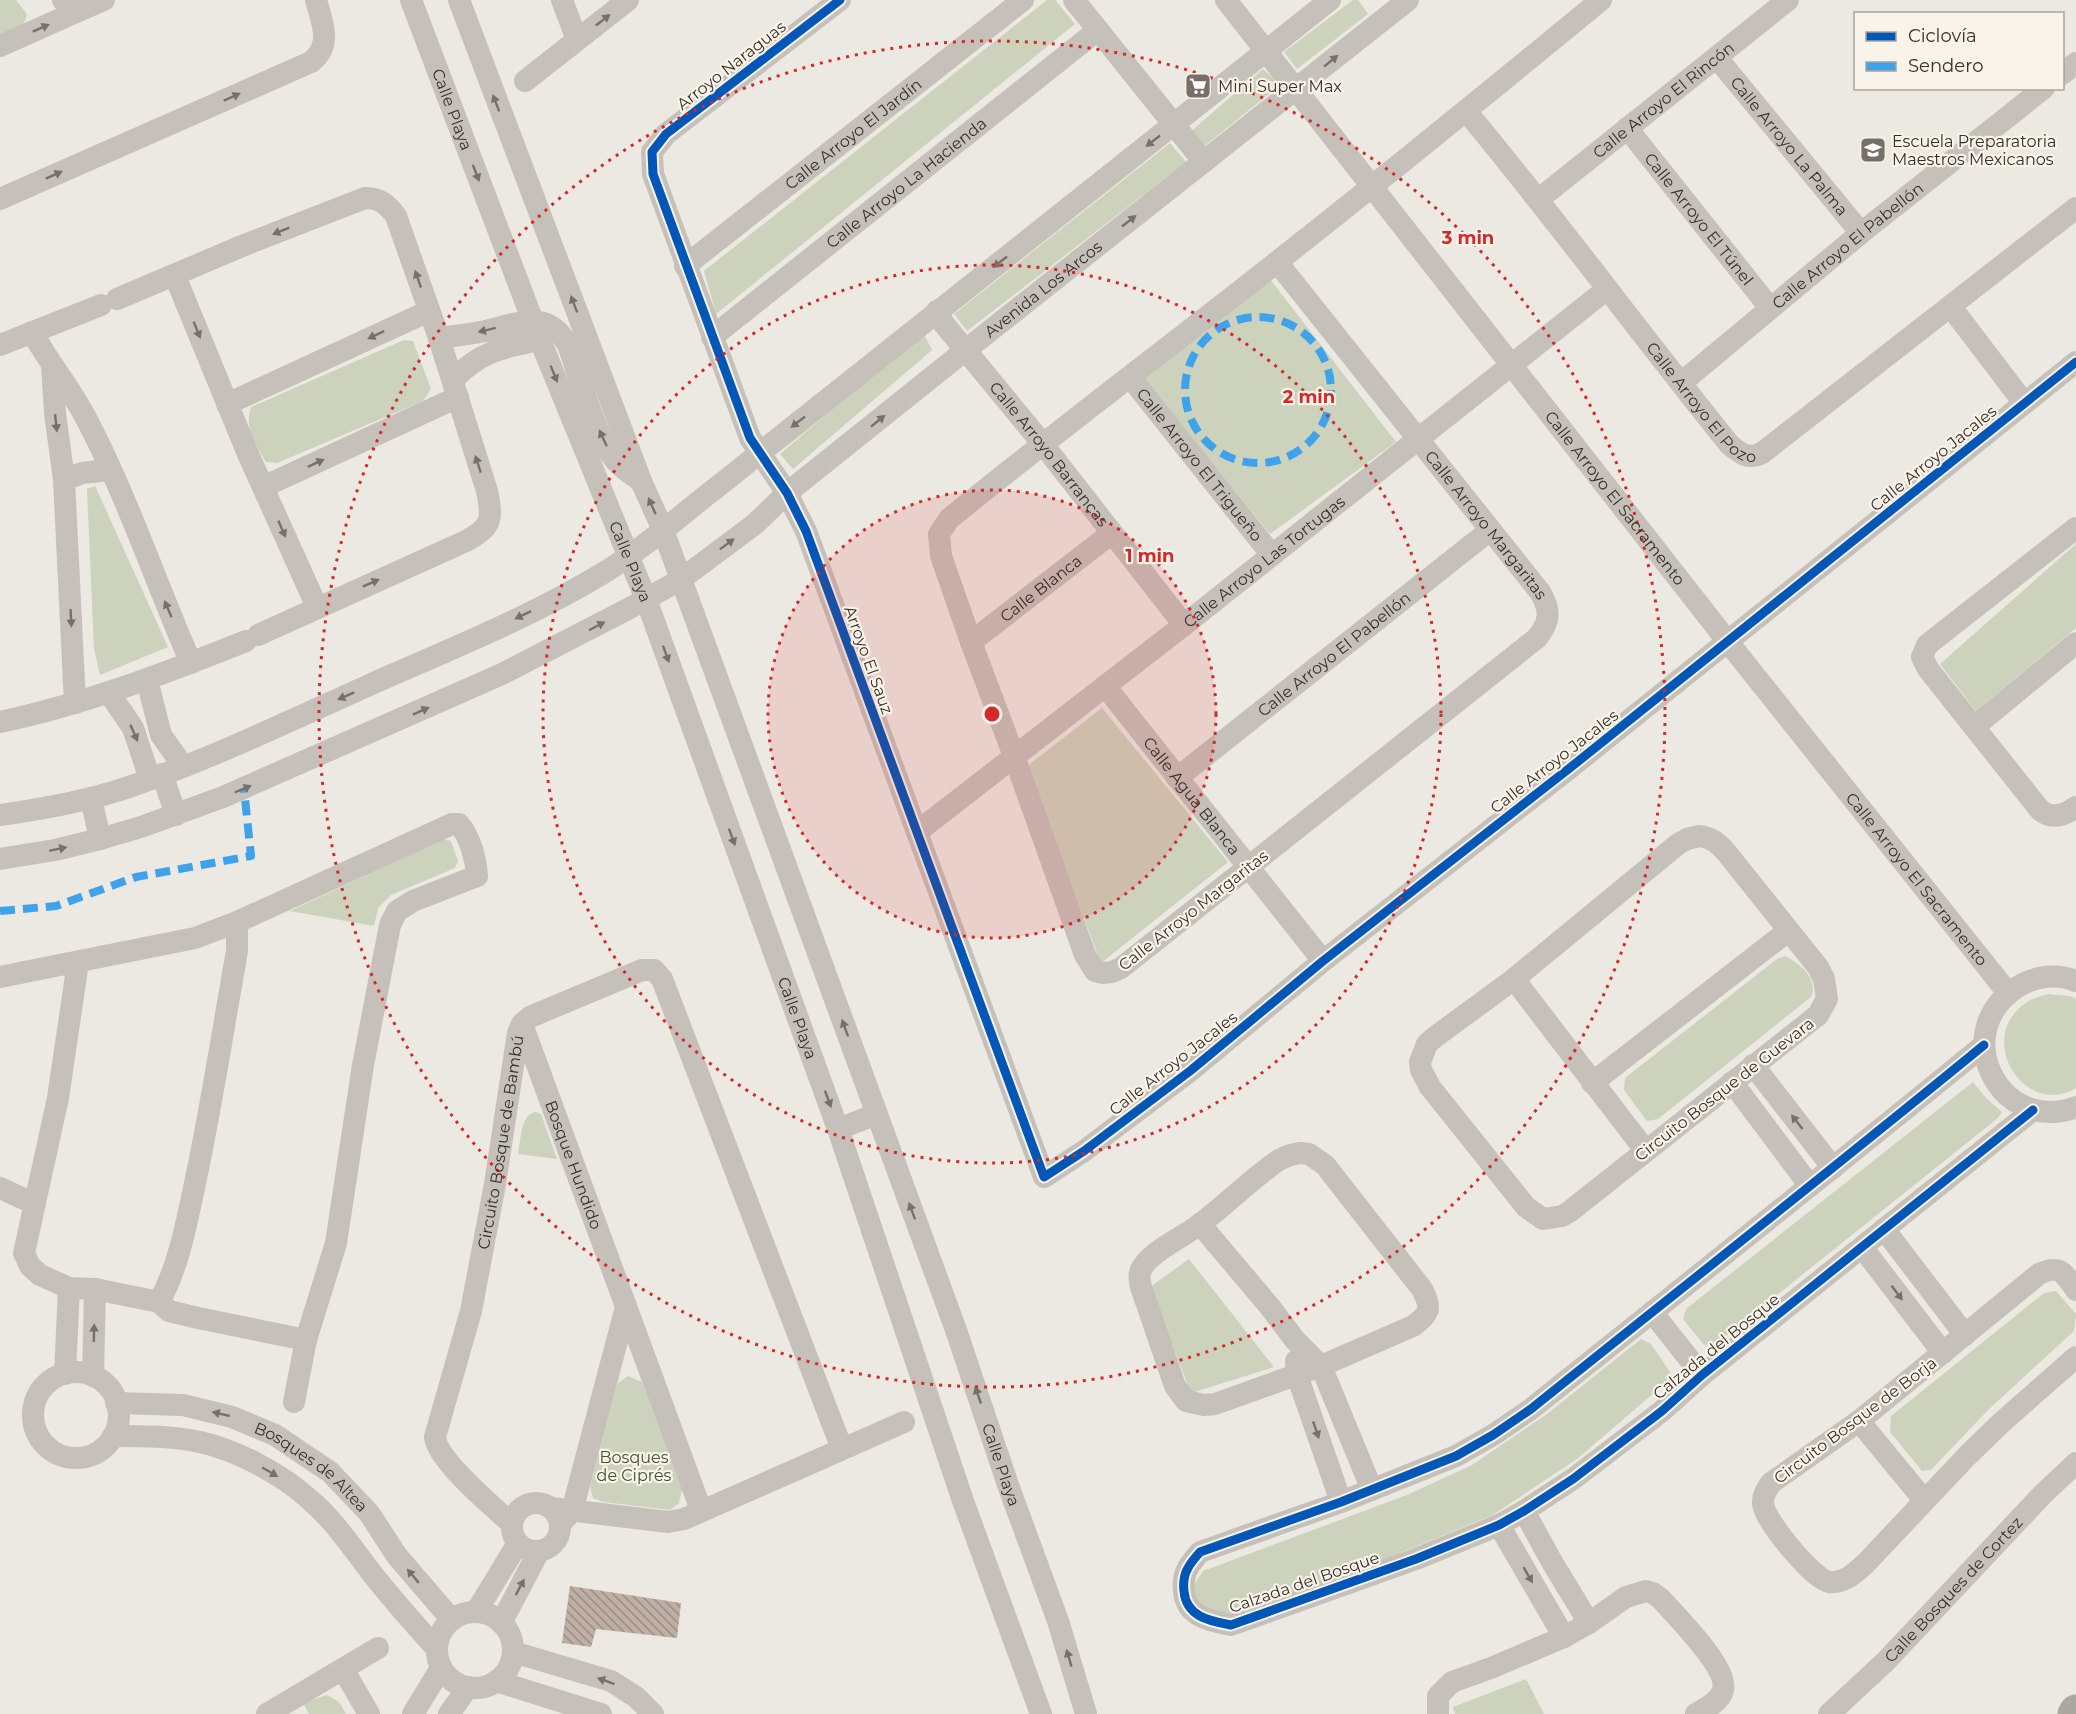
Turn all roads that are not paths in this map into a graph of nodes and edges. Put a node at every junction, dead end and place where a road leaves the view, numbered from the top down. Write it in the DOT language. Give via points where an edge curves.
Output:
graph roads {
  1 [pos="104,0"];
  2 [pos="316,0"];
  3 [pos="411,0"];
  4 [pos="442,0"];
  5 [pos="459,0"];
  6 [pos="562,0"];
  7 [pos="628,0"];
  8 [pos="840,0"];
  9 [pos="1023,0"];
  10 [pos="1074,0"];
  11 [pos="1226,0"];
  12 [pos="1330,0"];
  13 [pos="1601,0"];
  14 [pos="1788,0"];
  15 [pos="1394,4"];
  16 [pos="73,5"];
  17 [pos="1098,30"];
  18 [pos="577,40"];
  19 [pos="0,46"];
  20 [pos="1265,51"];
  21 [pos="478,53"];
  22 [pos="1717,58"];
  23 [pos="2076,63"];
  24 [pos="2064,72"];
  25 [pos="525,81"];
  26 [pos="1296,89"];
  27 [pos="2041,90"];
  28 [pos="1466,111"];
  29 [pos="1174,124"];
  30 [pos="1627,128"];
  31 [pos="651,161"];
  32 [pos="1204,162"];
  33 [pos="1372,186"];
  34 [pos="0,199"];
  35 [pos="1539,199"];
  36 [pos="2076,208"];
  37 [pos="1861,233"];
  38 [pos="1277,262"];
  39 [pos="686,266"];
  40 [pos="175,276"];
  41 [pos="1607,289"];
  42 [pos="1951,307"];
  43 [pos="1770,308"];
  44 [pos="429,311"];
  45 [pos="937,311"];
  46 [pos="537,330"];
  47 [pos="32,332"];
  48 [pos="712,337"];
  49 [pos="440,338"];
  50 [pos="0,345"];
  51 [pos="967,349"];
  52 [pos="2076,362"];
  53 [pos="52,365"];
  54 [pos="1510,365"];
  55 [pos="1130,377"];
  56 [pos="1681,383"];
  57 [pos="455,389"];
  58 [pos="2024,403"];
  59 [pos="227,404"];
  60 [pos="1418,440"];
  61 [pos="1042,443"];
  62 [pos="758,453"];
  63 [pos="110,470"];
  64 [pos="64,480"];
  65 [pos="641,481"];
  66 [pos="263,488"];
  67 [pos="787,493"];
  68 [pos="2076,528"];
  69 [pos="663,530"];
  70 [pos="1490,531"];
  71 [pos="1112,533"];
  72 [pos="1271,554"];
  73 [pos="627,557"];
  74 [pos="680,580"];
  75 [pos="646,599"];
  76 [pos="317,607"];
  77 [pos="1184,625"];
  78 [pos="971,642"];
  79 [pos="1728,642"];
  80 [pos="2076,643"];
  81 [pos="191,663"];
  82 [pos="147,680"];
  83 [pos="1105,686"];
  84 [pos="109,693"];
  85 [pos="75,703"];
  86 [pos="0,722"];
  87 [pos="1974,727"];
  88 [pos="1014,756"];
  89 [pos="165,773"];
  90 [pos="1177,778"];
  91 [pos="91,798"];
  92 [pos="2076,807"];
  93 [pos="176,814"];
  94 [pos="0,815"];
  95 [pos="917,832"];
  96 [pos="100,839"];
  97 [pos="0,859"];
  98 [pos="1248,867"];
  99 [pos="237,922"];
  100 [pos="1788,931"];
  101 [pos="1323,961"];
  102 [pos="78,962"];
  103 [pos="0,977"];
  104 [pos="2074,978"];
  105 [pos="1514,979"];
  106 [pos="2008,993"];
  107 [pos="522,1024"];
  108 [pos="1984,1045"];
  109 [pos="1753,1065"];
  110 [pos="1732,1082"];
  111 [pos="1592,1083"];
  112 [pos="2076,1107"];
  113 [pos="2033,1110"];
  114 [pos="877,1113"];
  115 [pos="838,1129"];
  116 [pos="1645,1150"];
  117 [pos="1833,1168"];
  118 [pos="1044,1177"];
  119 [pos="1810,1186"];
  120 [pos="0,1188"];
  121 [pos="35,1204"];
  122 [pos="1200,1224"];
  123 [pos="1884,1230"];
  124 [pos="1862,1246"];
  125 [pos="69,1288"];
  126 [pos="95,1289"];
  127 [pos="2076,1290"];
  128 [pos="159,1302"];
  129 [pos="626,1307"];
  130 [pos="1652,1312"];
  131 [pos="1965,1335"];
  132 [pos="306,1340"];
  133 [pos="1294,1340"];
  134 [pos="1943,1353"];
  135 [pos="2076,1357"];
  136 [pos="1321,1366"];
  137 [pos="65,1374"];
  138 [pos="1297,1375"];
  139 [pos="93,1376"];
  140 [pos="1702,1376"];
  141 [pos="294,1402"];
  142 [pos="116,1403"];
  143 [pos="1859,1421"];
  144 [pos="904,1422"];
  145 [pos="113,1436"];
  146 [pos="842,1449"];
  147 [pos="2076,1463"];
  148 [pos="1372,1490"];
  149 [pos="1924,1500"];
  150 [pos="1341,1502"];
  151 [pos="701,1510"];
  152 [pos="1524,1511"];
  153 [pos="561,1514"];
  154 [pos="1499,1525"];
  155 [pos="522,1532"];
  156 [pos="476,1612"];
  157 [pos="452,1620"];
  158 [pos="501,1623"];
  159 [pos="1588,1623"];
  160 [pos="1564,1636"];
  161 [pos="378,1648"];
  162 [pos="513,1652"];
  163 [pos="439,1658"];
  164 [pos="343,1669"];
  165 [pos="496,1681"];
  166 [pos="468,1687"];
  167 [pos="630,1706"];
  168 [pos="267,1714"];
  169 [pos="369,1714"];
  170 [pos="413,1714"];
  171 [pos="449,1714"];
  172 [pos="601,1714"];
  173 [pos="653,1714"];
  174 [pos="1041,1714"];
  175 [pos="1086,1714"];
  176 [pos="1438,1714"];
  177 [pos="1696,1714"];
  178 [pos="1829,1714"];
  1 -- 16 [label="street"];
  34 -- 2 [label="street, one-way" via="311,62 324,47"];
  3 -- 46 [label="street, Calle Playa, one-way"];
  4 -- 21 [label="street" via="454,26"];
  5 -- 21 [label="street, Calle Playa"];
  6 -- 18 [label="street"];
  18 -- 7 [label="street, one-way"];
  8 -- 31 [label="street, Arroyo Naraguas" via="666,134 652,152"];
  9 -- 39 [label="street, Calle Arroyo El Jardín"];
  10 -- 17 [label="street"];
  11 -- 20 [label="street, Calle Arroyo El Sacramento"];
  12 -- 20 [label="street"];
  13 -- 28 [label="street, Calle Arroyo Margaritas"];
  14 -- 22 [label="street, Calle Arroyo El Rincón"];
  26 -- 15 [label="street, Avenida Los Arcos, one-way"];
  19 -- 16 [label="street, one-way"];
  17 -- 29 [label="street"];
  17 -- 48 [label="street, Calle Arroyo La Hacienda"];
  18 -- 25 [label="street"];
  20 -- 26 [label="street, Calle Arroyo El Sacramento"];
  20 -- 29 [label="street"];
  65 -- 21 [label="street, Calle Playa, one-way"];
  22 -- 30 [label="street, Calle Arroyo El Rincón"];
  22 -- 37 [label="street, Calle Arroyo La Palma"];
  23 -- 24 [label="street"];
  26 -- 32 [label="street, Avenida Los Arcos"];
  26 -- 33 [label="street, Calle Arroyo El Sacramento"];
  27 -- 37 [label="street, Calle Arroyo El Pabellón"];
  28 -- 33 [label="street, Calle Arroyo Margaritas"];
  28 -- 35 [label="street, Calle Arroyo El Pozo"];
  29 -- 32 [label="street"];
  29 -- 45 [label="street, one-way"];
  30 -- 35 [label="street, Calle Arroyo El Rincón"];
  30 -- 43 [label="street, Calle Arroyo El Túnel"];
  31 -- 39 [label="street, Arroyo El Sauz"];
  51 -- 32 [label="street, Avenida Los Arcos, one-way"];
  33 -- 38 [label="street, Calle Arroyo Margaritas"];
  33 -- 54 [label="street, Calle Arroyo El Sacramento"];
  35 -- 41 [label="street, Calle Arroyo El Pozo"];
  36 -- 42 [label="street, Calle Arroyo El Pozo"];
  37 -- 43 [label="street, Calle Arroyo El Pabellón"];
  38 -- 55 [label="street, Calle Arroyo Margaritas"];
  38 -- 60 [label="street, Calle Arroyo Margaritas"];
  39 -- 48 [label="street, Arroyo El Sauz"];
  44 -- 40 [label="street, one-way" via="396,216 389,206 374,198 354,202"];
  40 -- 47 [label="street"];
  40 -- 59 [label="street, one-way"];
  41 -- 54 [label="street, Calle Arroyo Las Tortugas"];
  41 -- 56 [label="street, Calle Arroyo El Pozo"];
  42 -- 56 [label="street, Calle Arroyo El Pozo" via="1757,455 1741,454 1730,445"];
  42 -- 58 [label="street"];
  43 -- 56 [label="street, Calle Arroyo El Pabellón"];
  44 -- 49 [label="street"];
  44 -- 59 [label="street, one-way"];
  45 -- 51 [label="street, Calle Arroyo Barrancas"];
  45 -- 62 [label="street, one-way"];
  46 -- 49 [label="street, one-way" via="514,323"];
  46 -- 57 [label="street" via="470,363"];
  65 -- 46 [label="street, one-way" via="609,453 563,335 555,329"];
  46 -- 73 [label="street, Calle Playa, one-way"];
  47 -- 50 [label="street"];
  47 -- 53 [label="street"];
  48 -- 62 [label="street, Arroyo El Sauz"];
  49 -- 57 [label="street"];
  51 -- 61 [label="street, Calle Arroyo Barrancas"];
  67 -- 51 [label="street, Avenida Los Arcos, one-way"];
  52 -- 58 [label="street, Calle Arroyo Jacales"];
  53 -- 63 [label="street" via="79,406"];
  53 -- 64 [label="street, one-way"];
  54 -- 60 [label="street, Calle Arroyo Las Tortugas"];
  54 -- 79 [label="street, Calle Arroyo El Sacramento"];
  55 -- 61 [label="street, Calle Arroyo Margaritas"];
  55 -- 72 [label="street, Calle Arroyo El Trigueño"];
  66 -- 57 [label="street, one-way"];
  76 -- 57 [label="street, one-way" via="466,541 489,523 487,491"];
  58 -- 79 [label="street, Calle Arroyo Jacales"];
  59 -- 66 [label="street"];
  60 -- 70 [label="street, Calle Arroyo Margaritas"];
  60 -- 72 [label="street, Calle Arroyo Las Tortugas"];
  61 -- 71 [label="street, Calle Arroyo Barrancas"];
  61 -- 78 [label="street, Calle Arroyo Margaritas" via="949,519 939,534 941,556"];
  62 -- 67 [label="street, Arroyo El Sauz"];
  62 -- 69 [label="street"];
  63 -- 64 [label="street" via="82,472"];
  81 -- 63 [label="street, one-way"];
  64 -- 85 [label="street, one-way"];
  69 -- 65 [label="street, Calle Playa, one-way"];
  66 -- 76 [label="street, one-way"];
  74 -- 67 [label="street, Avenida Los Arcos, one-way" via="755,524"];
  67 -- 95 [label="street, Arroyo El Sauz" via="806,531"];
  68 -- 87 [label="street" via="1924,650 1924,664"];
  69 -- 73 [label="street"];
  69 -- 74 [label="street, Calle Playa"];
  70 -- 90 [label="street, Calle Arroyo El Pabellón"];
  70 -- 98 [label="street, Calle Arroyo Margaritas" via="1545,600 1549,617 1537,638"];
  71 -- 77 [label="street, Calle Arroyo Barrancas"];
  71 -- 78 [label="street, Calle Blanca"];
  72 -- 77 [label="street, Calle Arroyo Las Tortugas"];
  73 -- 75 [label="street, Calle Playa"];
  73 -- 89 [label="street, one-way" via="568,593 482,635"];
  74 -- 75 [label="street, Avenida Los Arcos"];
  114 -- 74 [label="street, Calle Playa, one-way"];
  93 -- 75 [label="street, Avenida Los Arcos, one-way" via="270,778 502,674"];
  75 -- 115 [label="street, Calle Playa, one-way"];
  76 -- 81 [label="street"];
  77 -- 83 [label="street, Calle Arroyo Las Tortugas"];
  78 -- 88 [label="street, Calle Arroyo Margaritas"];
  79 -- 101 [label="street, Calle Arroyo Jacales"];
  79 -- 106 [label="street, Calle Arroyo El Sacramento"];
  80 -- 87 [label="street"];
  81 -- 82 [label="street"];
  82 -- 84 [label="street"];
  82 -- 89 [label="street" via="161,735"];
  83 -- 88 [label="street, Calle Arroyo Las Tortugas"];
  83 -- 90 [label="street, Calle Agua Blanca"];
  84 -- 85 [label="street"];
  84 -- 89 [label="street, one-way"];
  85 -- 86 [label="street"];
  87 -- 92 [label="street" via="2045,813 2059,816"];
  88 -- 95 [label="street, Calle Arroyo Las Tortugas"];
  88 -- 98 [label="street, Calle Arroyo Margaritas" via="1084,955 1095,971 1121,968"];
  89 -- 91 [label="street"];
  89 -- 93 [label="street"];
  90 -- 98 [label="street, Calle Agua Blanca"];
  91 -- 94 [label="street"];
  91 -- 96 [label="street"];
  93 -- 96 [label="street, Avenida Los Arcos"];
  95 -- 118 [label="street, Arroyo El Sauz"];
  97 -- 96 [label="street, Avenida Los Arcos, one-way"];
  98 -- 101 [label="street, Calle Agua Blanca"];
  99 -- 102 [label="street" via="195,938"];
  99 -- 128 [label="street" via="237,951 190,1208 170,1283"];
  99 -- 132 [label="street" via="452,824 459,824 464,830 476,862 477,876 413,901 397,911 390,925 363,1065 336,1243"];
  100 -- 105 [label="street, Circuito Bosque de Guevara" via="1717,842 1699,836 1678,844"];
  100 -- 109 [label="street, Circuito Bosque de Guevara" via="1818,968 1827,999 1818,1015"];
  100 -- 111 [label="street"];
  101 -- 118 [label="street, Calle Arroyo Jacales" via="1190,1071"];
  102 -- 103 [label="street"];
  102 -- 121 [label="street" via="58,1098"];
  104 -- 106 [label="street" via="2031,979"];
  105 -- 111 [label="street"];
  105 -- 116 [label="street, Circuito Bosque de Guevara" via="1427,1044 1420,1062 1430,1087 1526,1207 1543,1219 1569,1212"];
  106 -- 108 [label="street" via="1987,1023"];
  107 -- 129 [label="street, Bosque Hundido"];
  107 -- 146 [label="street, Circuito Bosque de Bambú" via="530,1017 642,970 654,970 662,979"];
  107 -- 155 [label="street, Circuito Bosque de Bambú" via="471,1311 435,1437 438,1449 453,1467 489,1503 505,1508"];
  108 -- 113 [label="street" via="1988,1066 1998,1086"];
  108 -- 117 [label="street, Calzada del Bosque"];
  109 -- 110 [label="street, Circuito Bosque de Guevara"];
  117 -- 109 [label="street, one-way"];
  110 -- 116 [label="street, Circuito Bosque de Guevara"];
  110 -- 119 [label="street"];
  111 -- 116 [label="street"];
  112 -- 113 [label="street" via="2050,1112"];
  113 -- 123 [label="street, Calzada del Bosque"];
  114 -- 115 [label="street"];
  175 -- 114 [label="street, Calle Playa, one-way" via="1058,1621"];
  115 -- 174 [label="street, Calle Playa" via="963,1501"];
  117 -- 119 [label="street, Calzada del Bosque"];
  119 -- 130 [label="street, Calzada del Bosque"];
  120 -- 121 [label="street"];
  121 -- 125 [label="street" via="24,1253 40,1275"];
  122 -- 133 [label="street"];
  122 -- 136 [label="street" via="1282,1159 1301,1153 1318,1158 1325,1165 1422,1289 1429,1308 1413,1326"];
  122 -- 138 [label="street" via="1144,1264 1139,1278 1180,1395 1193,1404 1215,1404"];
  123 -- 124 [label="street, Calzada del Bosque"];
  123 -- 131 [label="street"];
  124 -- 134 [label="street, one-way"];
  124 -- 140 [label="street, Calzada del Bosque"];
  125 -- 126 [label="street"];
  125 -- 137 [label="street"];
  126 -- 128 [label="street"];
  139 -- 126 [label="street, one-way"];
  127 -- 131 [label="street, Circuito Bosque de Borja" via="2060,1270 2045,1271"];
  128 -- 132 [label="street" via="169,1311 188,1316"];
  129 -- 151 [label="street, Bosque Hundido"];
  129 -- 153 [label="street"];
  130 -- 140 [label="street"];
  130 -- 148 [label="street, Calzada del Bosque" via="1493,1435 1456,1456"];
  131 -- 134 [label="street, Circuito Bosque de Borja"];
  132 -- 141 [label="street"];
  133 -- 136 [label="street"];
  133 -- 138 [label="street"];
  134 -- 143 [label="street, Circuito Bosque de Borja"];
  135 -- 149 [label="street, Circuito Bosque de Borja" via="2001,1423"];
  136 -- 138 [label="street"];
  136 -- 148 [label="street"];
  137 -- 139 [label="street" via="80,1372"];
  137 -- 145 [label="street" via="47,1384 35,1401 35,1429 42,1441 65,1457 79,1458 104,1447"];
  138 -- 150 [label="street, one-way"];
  139 -- 142 [label="street" via="105,1384"];
  140 -- 152 [label="street, Calzada del Bosque" via="1573,1479"];
  142 -- 145 [label="street" via="118,1423"];
  157 -- 142 [label="street, Bosques de Altea, one-way" via="397,1556 369,1513 330,1472 275,1435 232,1417 183,1405"];
  143 -- 149 [label="street"];
  143 -- 149 [label="street, Circuito Bosque de Borja" via="1771,1483 1766,1491 1766,1512 1794,1549 1820,1578 1840,1581 1856,1572"];
  144 -- 146 [label="street"];
  145 -- 163 [label="street, Bosques de Altea, one-way" via="200,1442 229,1450 309,1498 344,1535"];
  146 -- 151 [label="street"];
  147 -- 178 [label="street, Calle Bosques de Cortez" via="1886,1661"];
  148 -- 150 [label="street, Calzada del Bosque"];
  150 -- 154 [label="street, Calzada del Bosque" via="1200,1552 1184,1579 1188,1606 1204,1618 1231,1625"];
  151 -- 153 [label="street" via="668,1522"];
  152 -- 154 [label="street, Calzada del Bosque"];
  152 -- 159 [label="street"];
  153 -- 155 [label="street" via="536,1502"];
  153 -- 155 [label="street" via="557,1539 546,1549"];
  154 -- 160 [label="street, one-way"];
  155 -- 156 [label="street"];
  158 -- 155 [label="street, one-way"];
  156 -- 157 [label="street"];
  156 -- 158 [label="street"];
  157 -- 163 [label="street" via="439,1638"];
  158 -- 162 [label="street" via="508,1631"];
  159 -- 160 [label="street"];
  159 -- 177 [label="street" via="1637,1593 1646,1591 1661,1599 1711,1658 1722,1677 1721,1695"];
  160 -- 176 [label="street" via="1452,1682 1438,1696"];
  161 -- 164 [label="street"];
  162 -- 165 [label="street" via="505,1673"];
  167 -- 162 [label="street, one-way" via="611,1682"];
  163 -- 166 [label="street" via="448,1676"];
  163 -- 170 [label="street"];
  164 -- 168 [label="street"];
  164 -- 169 [label="street"];
  165 -- 166 [label="street" via="478,1688"];
  165 -- 172 [label="street"];
  166 -- 171 [label="street"];
  167 -- 173 [label="street"];
}
